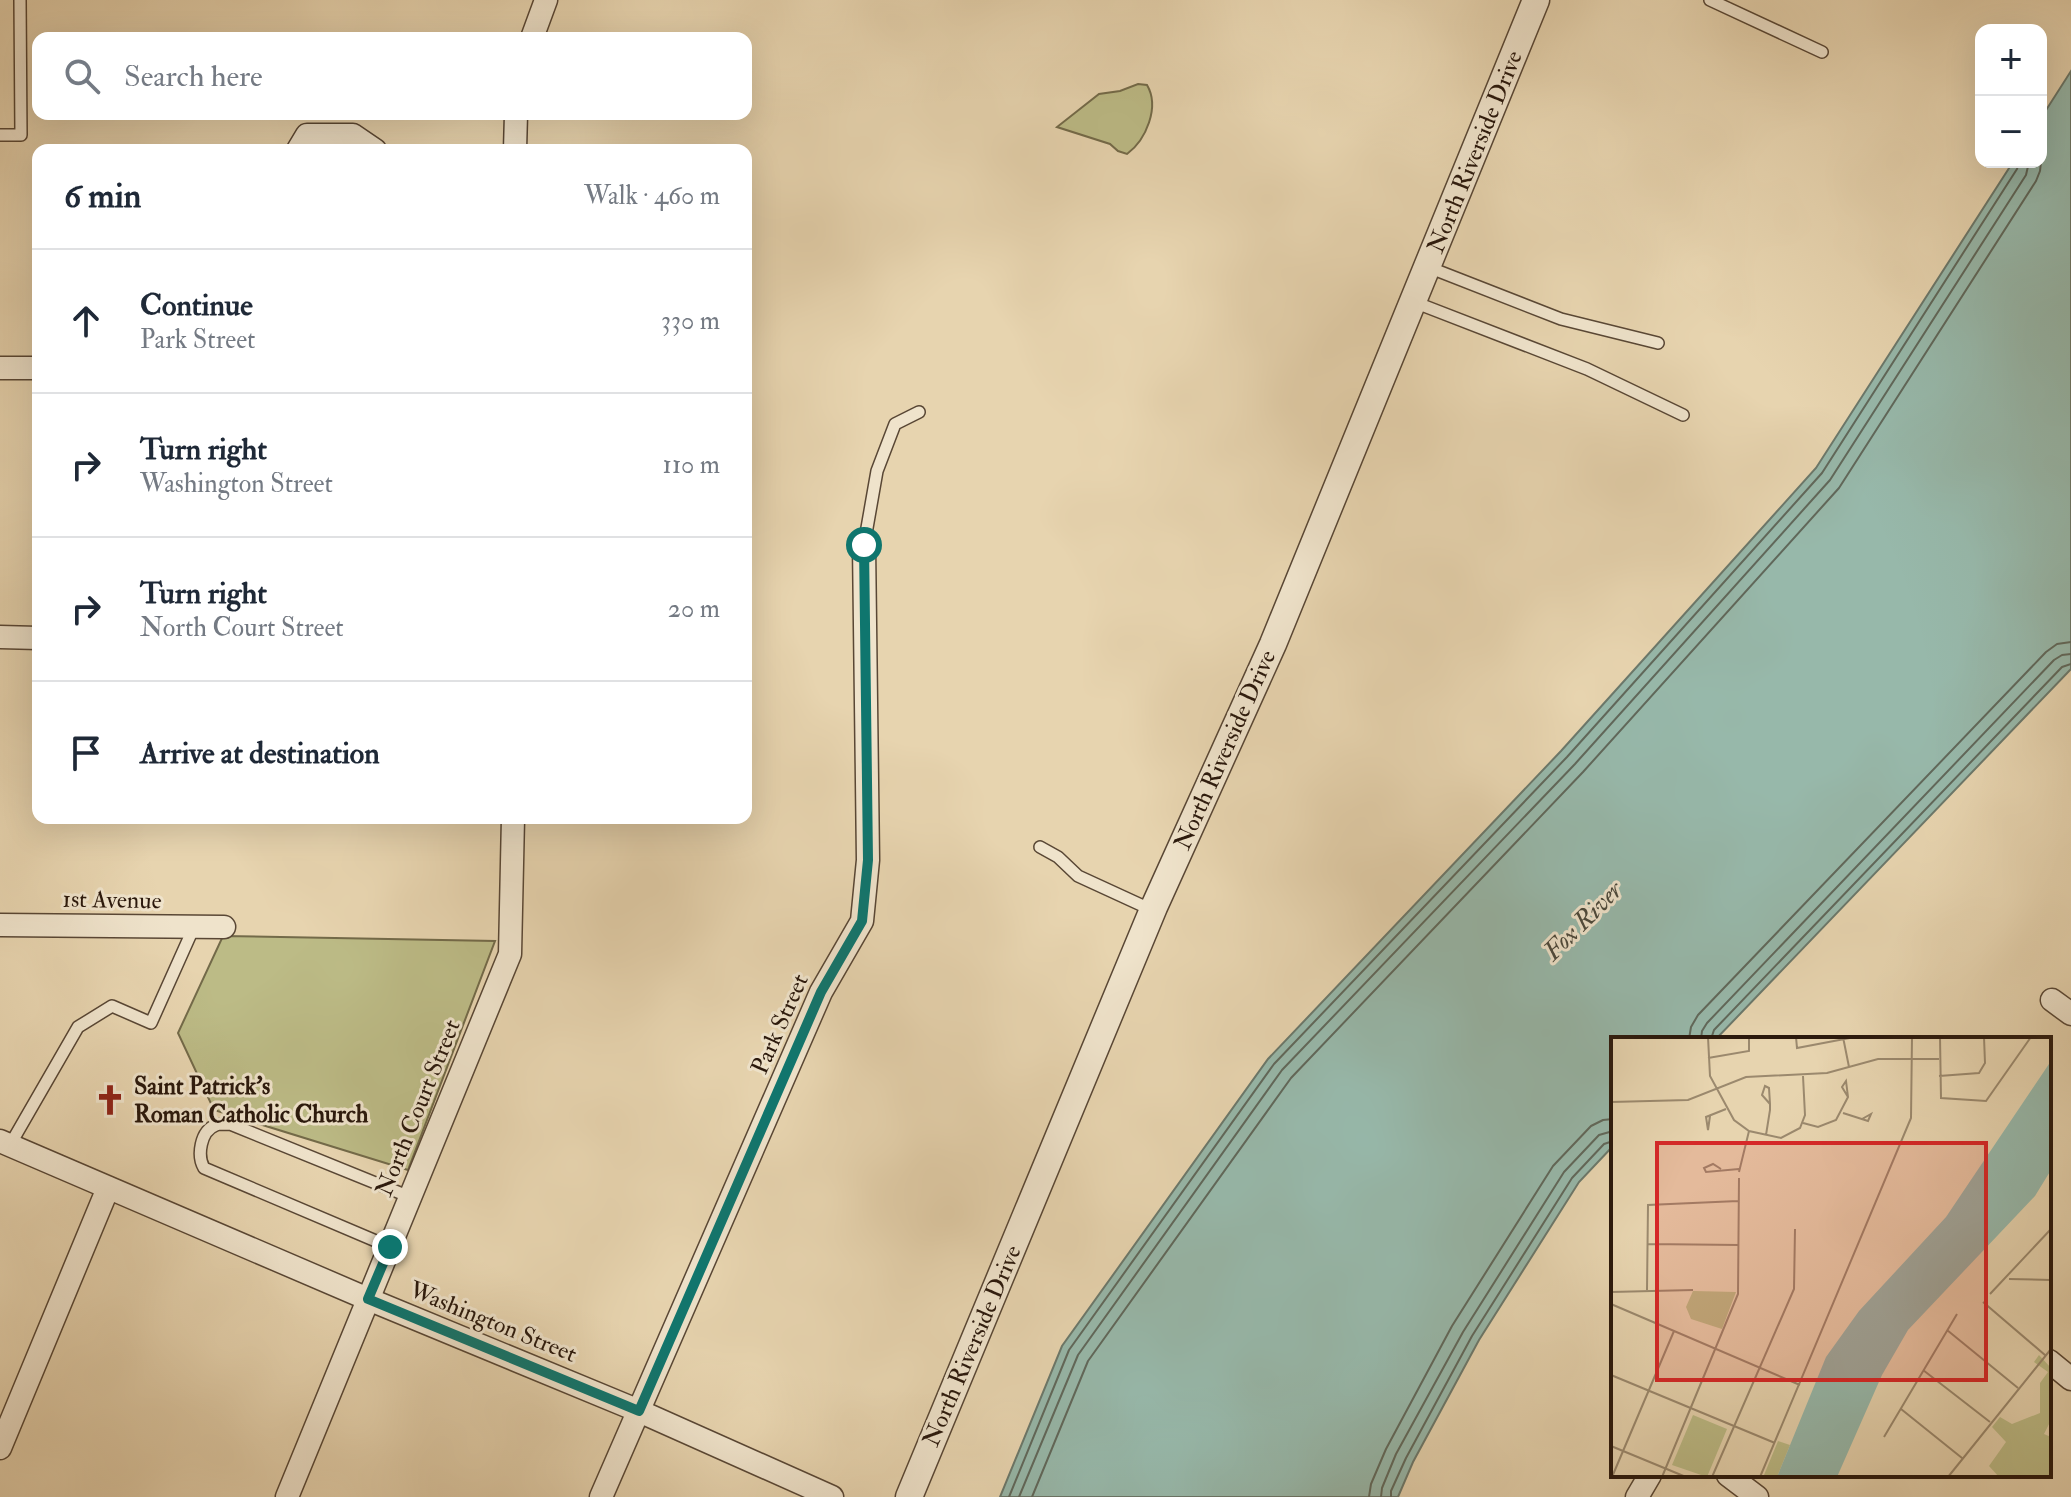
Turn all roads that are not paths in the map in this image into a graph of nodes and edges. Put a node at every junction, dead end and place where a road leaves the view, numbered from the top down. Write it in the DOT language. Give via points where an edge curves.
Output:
graph roads {
  1 [pos="20,0"];
  2 [pos="546,0"];
  3 [pos="1536,0"];
  4 [pos="1710,0"];
  5 [pos="534,32"];
  6 [pos="1822,52"];
  7 [pos="516,120"];
  8 [pos="0,135"];
  9 [pos="302,144"];
  10 [pos="366,144"];
  11 [pos="515,144"];
  12 [pos="1428,267"];
  13 [pos="1414,302"];
  14 [pos="1658,343"];
  15 [pos="0,368"];
  16 [pos="32,368"];
  17 [pos="919,412"];
  18 [pos="1683,415"];
  19 [pos="864,545"];
  20 [pos="0,637"];
  21 [pos="32,638"];
  22 [pos="513,824"];
  23 [pos="1040,847"];
  24 [pos="1152,911"];
  25 [pos="194,927"];
  26 [pos="224,927"];
  27 [pos="2,930"];
  28 [pos="2052,1000"];
  29 [pos="2071,1014"];
  30 [pos="5,1143"];
  31 [pos="108,1188"];
  32 [pos="410,1197"];
  33 [pos="390,1247"];
  34 [pos="368,1299"];
  35 [pos="2051,1363"];
  36 [pos="2071,1379"];
  37 [pos="639,1411"];
  38 [pos="0,1448"];
  39 [pos="1649,1477"];
  40 [pos="1731,1477"];
  41 [pos="287,1497"];
  42 [pos="601,1497"];
  43 [pos="832,1497"];
  44 [pos="909,1497"];
  45 [pos="1637,1497"];
  46 [pos="1757,1497"];
  1 -- 8 [label="lane" via="21,135"];
  2 -- 5 [label="street"];
  3 -- 12 [label="street, North Riverside Drive"];
  4 -- 6 [label="lane"];
  7 -- 11 [label="street"];
  9 -- 10 [label="street" via="307,135 353,135"];
  12 -- 13 [label="street, North Riverside Drive"];
  12 -- 14 [label="lane" via="1561,319"];
  13 -- 18 [label="lane" via="1587,369"];
  13 -- 24 [label="street, North Riverside Drive" via="1273,644"];
  15 -- 16 [label="street"];
  17 -- 19 [label="lane" via="895,424 877,471"];
  19 -- 37 [label="street, Park Street" via="868,860 862,921 821,992"];
  20 -- 21 [label="street"];
  22 -- 32 [label="street, North Court Street" via="510,954"];
  23 -- 24 [label="lane" via="1078,876"];
  24 -- 44 [label="street, North Riverside Drive"];
  25 -- 26 [label="street, 1st Avenue"];
  25 -- 27 [label="street, 1st Avenue"];
  25 -- 30 [label="lane" via="151,1023 112,1006 78,1027"];
  28 -- 29 [label="street"];
  30 -- 31 [label="street, Washington Street"];
  31 -- 34 [label="street, Washington Street"];
  31 -- 38 [label="street"];
  32 -- 33 [label="street, North Court Street"];
  32 -- 33 [label="lane" via="230,1124 206,1131 199,1160 204,1168"];
  33 -- 34 [label="street, North Court Street"];
  34 -- 37 [label="street, Washington Street"];
  34 -- 41 [label="street, North Court Street"];
  35 -- 36 [label="street"];
  37 -- 42 [label="street, Park Street"];
  37 -- 43 [label="street, Washington Street"];
  39 -- 45 [label="street"];
  40 -- 46 [label="street"];
}
